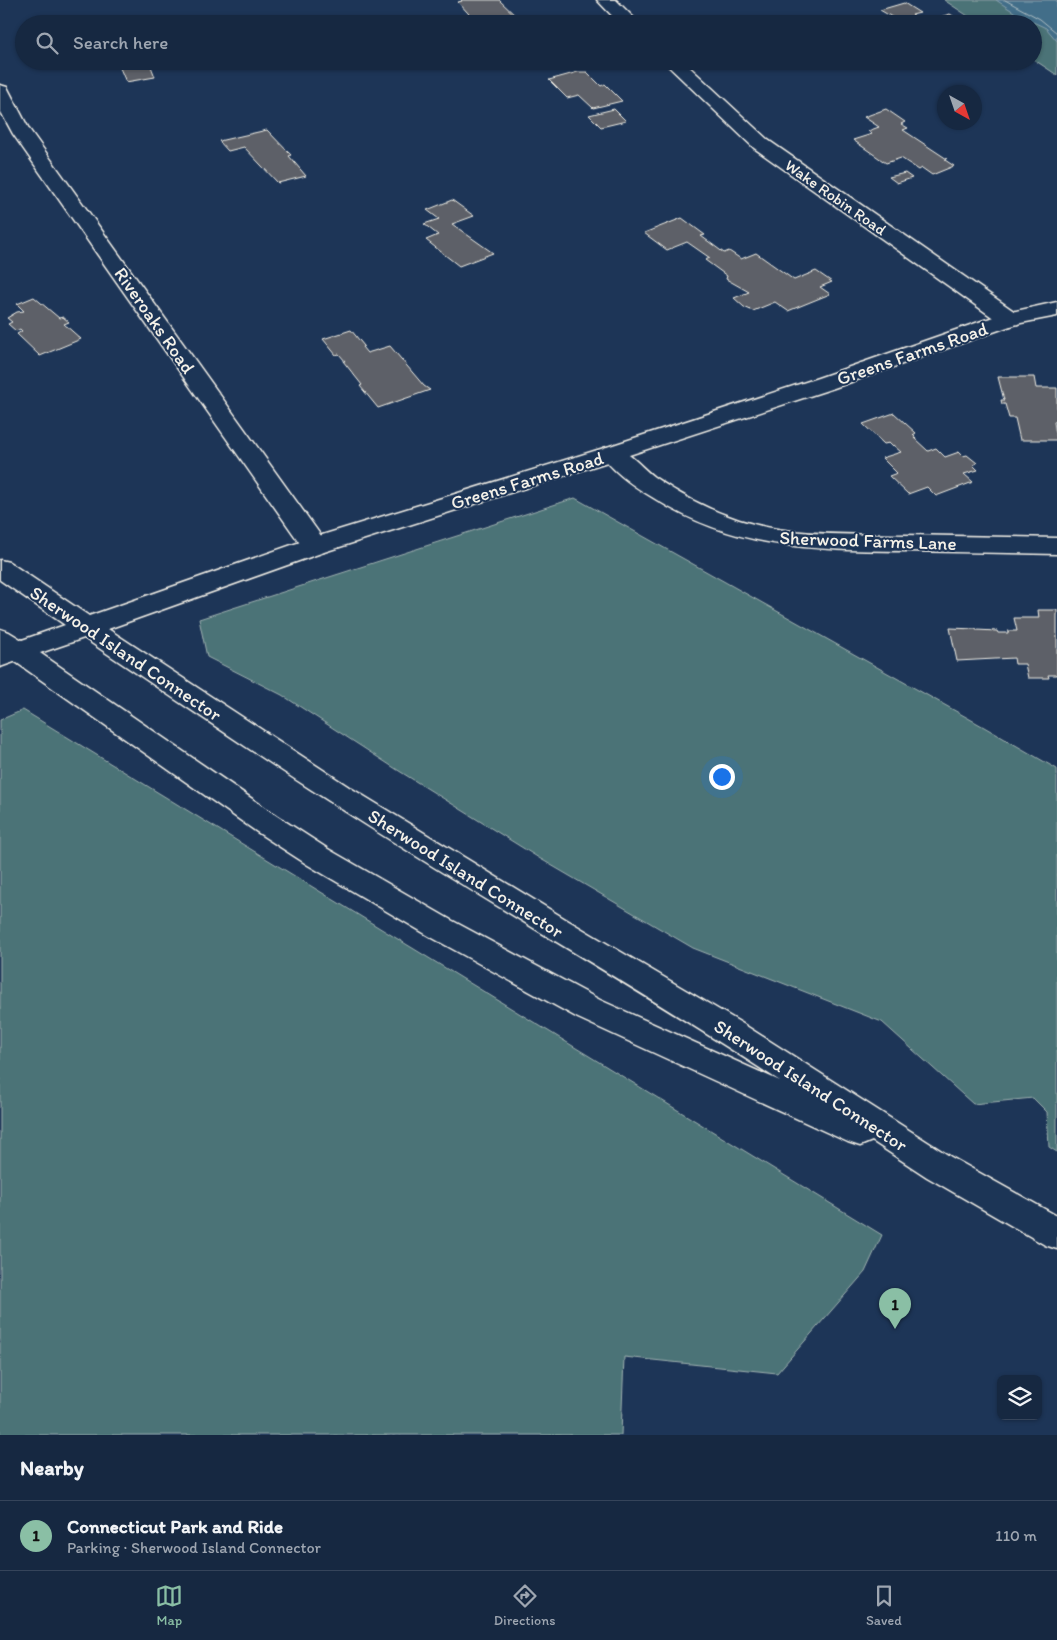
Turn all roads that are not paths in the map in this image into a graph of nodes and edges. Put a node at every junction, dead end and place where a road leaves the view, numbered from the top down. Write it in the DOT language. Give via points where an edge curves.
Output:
graph roads {
  1 [pos="606,0"];
  2 [pos="622,15"];
  3 [pos="682,70"];
  4 [pos="0,90"];
  5 [pos="1057,308"];
  6 [pos="1010,319"];
  7 [pos="612,453"];
  8 [pos="315,546"];
  9 [pos="1057,546"];
  10 [pos="0,568"];
  11 [pos="85,626"];
  12 [pos="6,649"];
  13 [pos="939,1167"];
  14 [pos="1057,1234"];
  1 -- 2 [label="main road"];
  3 -- 6 [label="main road, Wake Robin Road" via="761,144"];
  4 -- 8 [label="main road, Riveroaks Road" via="20,130"];
  5 -- 6 [label="main road, Greens Farms Road"];
  6 -- 7 [label="main road, Greens Farms Road"];
  7 -- 8 [label="main road, Greens Farms Road"];
  7 -- 9 [label="main road, Sherwood Farms Lane" via="627,469 678,502 753,533 809,542"];
  8 -- 11 [label="main road, Greens Farms Road"];
  10 -- 11 [label="main road, Sherwood Island Connector"];
  11 -- 12 [label="main road, Greens Farms Road"];
  11 -- 13 [label="main road, Sherwood Island Connector" via="339,794 732,1033"];
  12 -- 13 [label="main road, Sherwood Island Connector" via="266,824 440,928 589,1009"];
  13 -- 14 [label="main road, Sherwood Island Connector"];
}
